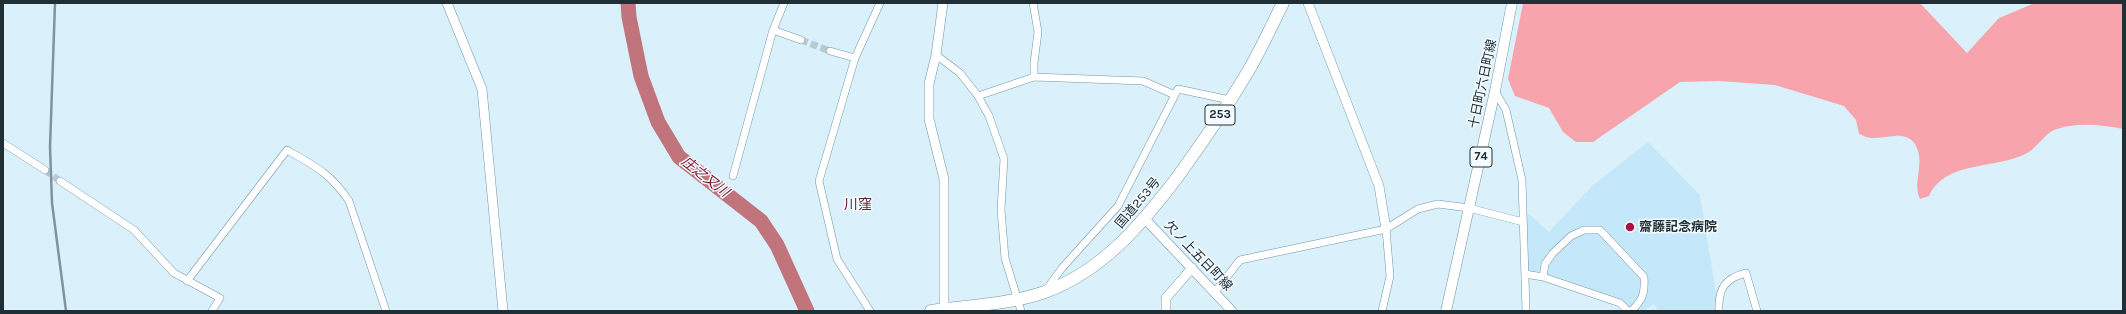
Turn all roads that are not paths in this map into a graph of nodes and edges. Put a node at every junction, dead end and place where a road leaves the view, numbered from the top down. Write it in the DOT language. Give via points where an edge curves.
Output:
graph roads {
  1 [pos="448,3"];
  2 [pos="784,3"];
  3 [pos="880,3"];
  4 [pos="943,3"];
  5 [pos="1033,3"];
  6 [pos="1283,3"];
  7 [pos="1308,3"];
  8 [pos="1512,3"];
  9 [pos="773,30"];
  10 [pos="800,40"];
  11 [pos="830,51"];
  12 [pos="936,55"];
  13 [pos="855,58"];
  14 [pos="1034,77"];
  15 [pos="1495,91"];
  16 [pos="1175,95"];
  17 [pos="978,96"];
  18 [pos="1230,100"];
  19 [pos="3,143"];
  20 [pos="45,170"];
  21 [pos="733,176"];
  22 [pos="60,181"];
  23 [pos="1469,208"];
  24 [pos="1145,220"];
  25 [pos="1523,222"];
  26 [pos="1386,229"];
  27 [pos="1192,268"];
  28 [pos="1525,274"];
  29 [pos="1543,277"];
  30 [pos="187,281"];
  31 [pos="1044,292"];
  32 [pos="1215,292"];
  33 [pos="1016,298"];
  34 [pos="944,309"];
  35 [pos="212,311"];
  36 [pos="386,311"];
  37 [pos="503,311"];
  38 [pos="870,311"];
  39 [pos="931,311"];
  40 [pos="1021,311"];
  41 [pos="1166,311"];
  42 [pos="1232,311"];
  43 [pos="1382,311"];
  44 [pos="1446,311"];
  45 [pos="1526,311"];
  46 [pos="1628,311"];
  47 [pos="1631,311"];
  48 [pos="1719,311"];
  49 [pos="1756,311"];
  1 -- 37 [label="street" via="482,89"];
  2 -- 9 [label="street"];
  3 -- 13 [label="street"];
  4 -- 12 [label="street"];
  5 -- 14 [label="street" via="1038,32"];
  6 -- 18 [label="highway, 国道253号 / 253"];
  7 -- 26 [label="street" via="1379,186"];
  8 -- 15 [label="main road, 十日町六日町線 / 74"];
  9 -- 10 [label="street"];
  9 -- 21 [label="street"];
  11 -- 13 [label="street"];
  12 -- 17 [label="street" via="960,73"];
  12 -- 34 [label="street" via="929,84 929,119 944,179"];
  13 -- 38 [label="street" via="819,182 837,258"];
  14 -- 16 [label="street" via="1143,81"];
  14 -- 17 [label="street"];
  15 -- 23 [label="main road, 十日町六日町線 / 74"];
  15 -- 25 [label="street" via="1506,110 1522,180"];
  16 -- 18 [label="street" via="1178,89"];
  16 -- 31 [label="street" via="1118,206 1062,268"];
  17 -- 33 [label="street" via="989,116 1004,159 1000,210 1005,258"];
  18 -- 24 [label="highway, 国道253号 / 253"];
  19 -- 20 [label="street"];
  22 -- 30 [label="street" via="134,230 174,273"];
  23 -- 25 [label="street"];
  23 -- 26 [label="street" via="1438,204 1418,209"];
  23 -- 44 [label="main road, 十日町六日町線 / 74"];
  24 -- 27 [label="street, 欠ノ上五日町線"];
  24 -- 31 [label="highway, 国道253号 / 253" via="1122,244 1081,275"];
  25 -- 28 [label="street"];
  26 -- 32 [label="street" via="1240,260"];
  26 -- 43 [label="street" via="1390,276"];
  27 -- 32 [label="street, 欠ノ上五日町線"];
  27 -- 41 [label="street" via="1166,298"];
  28 -- 29 [label="street"];
  28 -- 45 [label="street"];
  29 -- 46 [label="street" via="1620,303"];
  29 -- 47 [label="street" via="1545,264 1571,236 1584,230 1600,230 1644,277 1641,302"];
  30 -- 35 [label="street" via="220,298"];
  30 -- 36 [label="street" via="287,150 325,172 340,186 350,201"];
  31 -- 33 [label="highway, 国道253号 / 253"];
  32 -- 42 [label="street, 欠ノ上五日町線"];
  33 -- 34 [label="highway, 国道253号 / 253"];
  33 -- 40 [label="street"];
  34 -- 39 [label="highway, 国道253号 / 253"];
  48 -- 49 [label="street" via="1718,299 1725,283 1746,273"];
}
